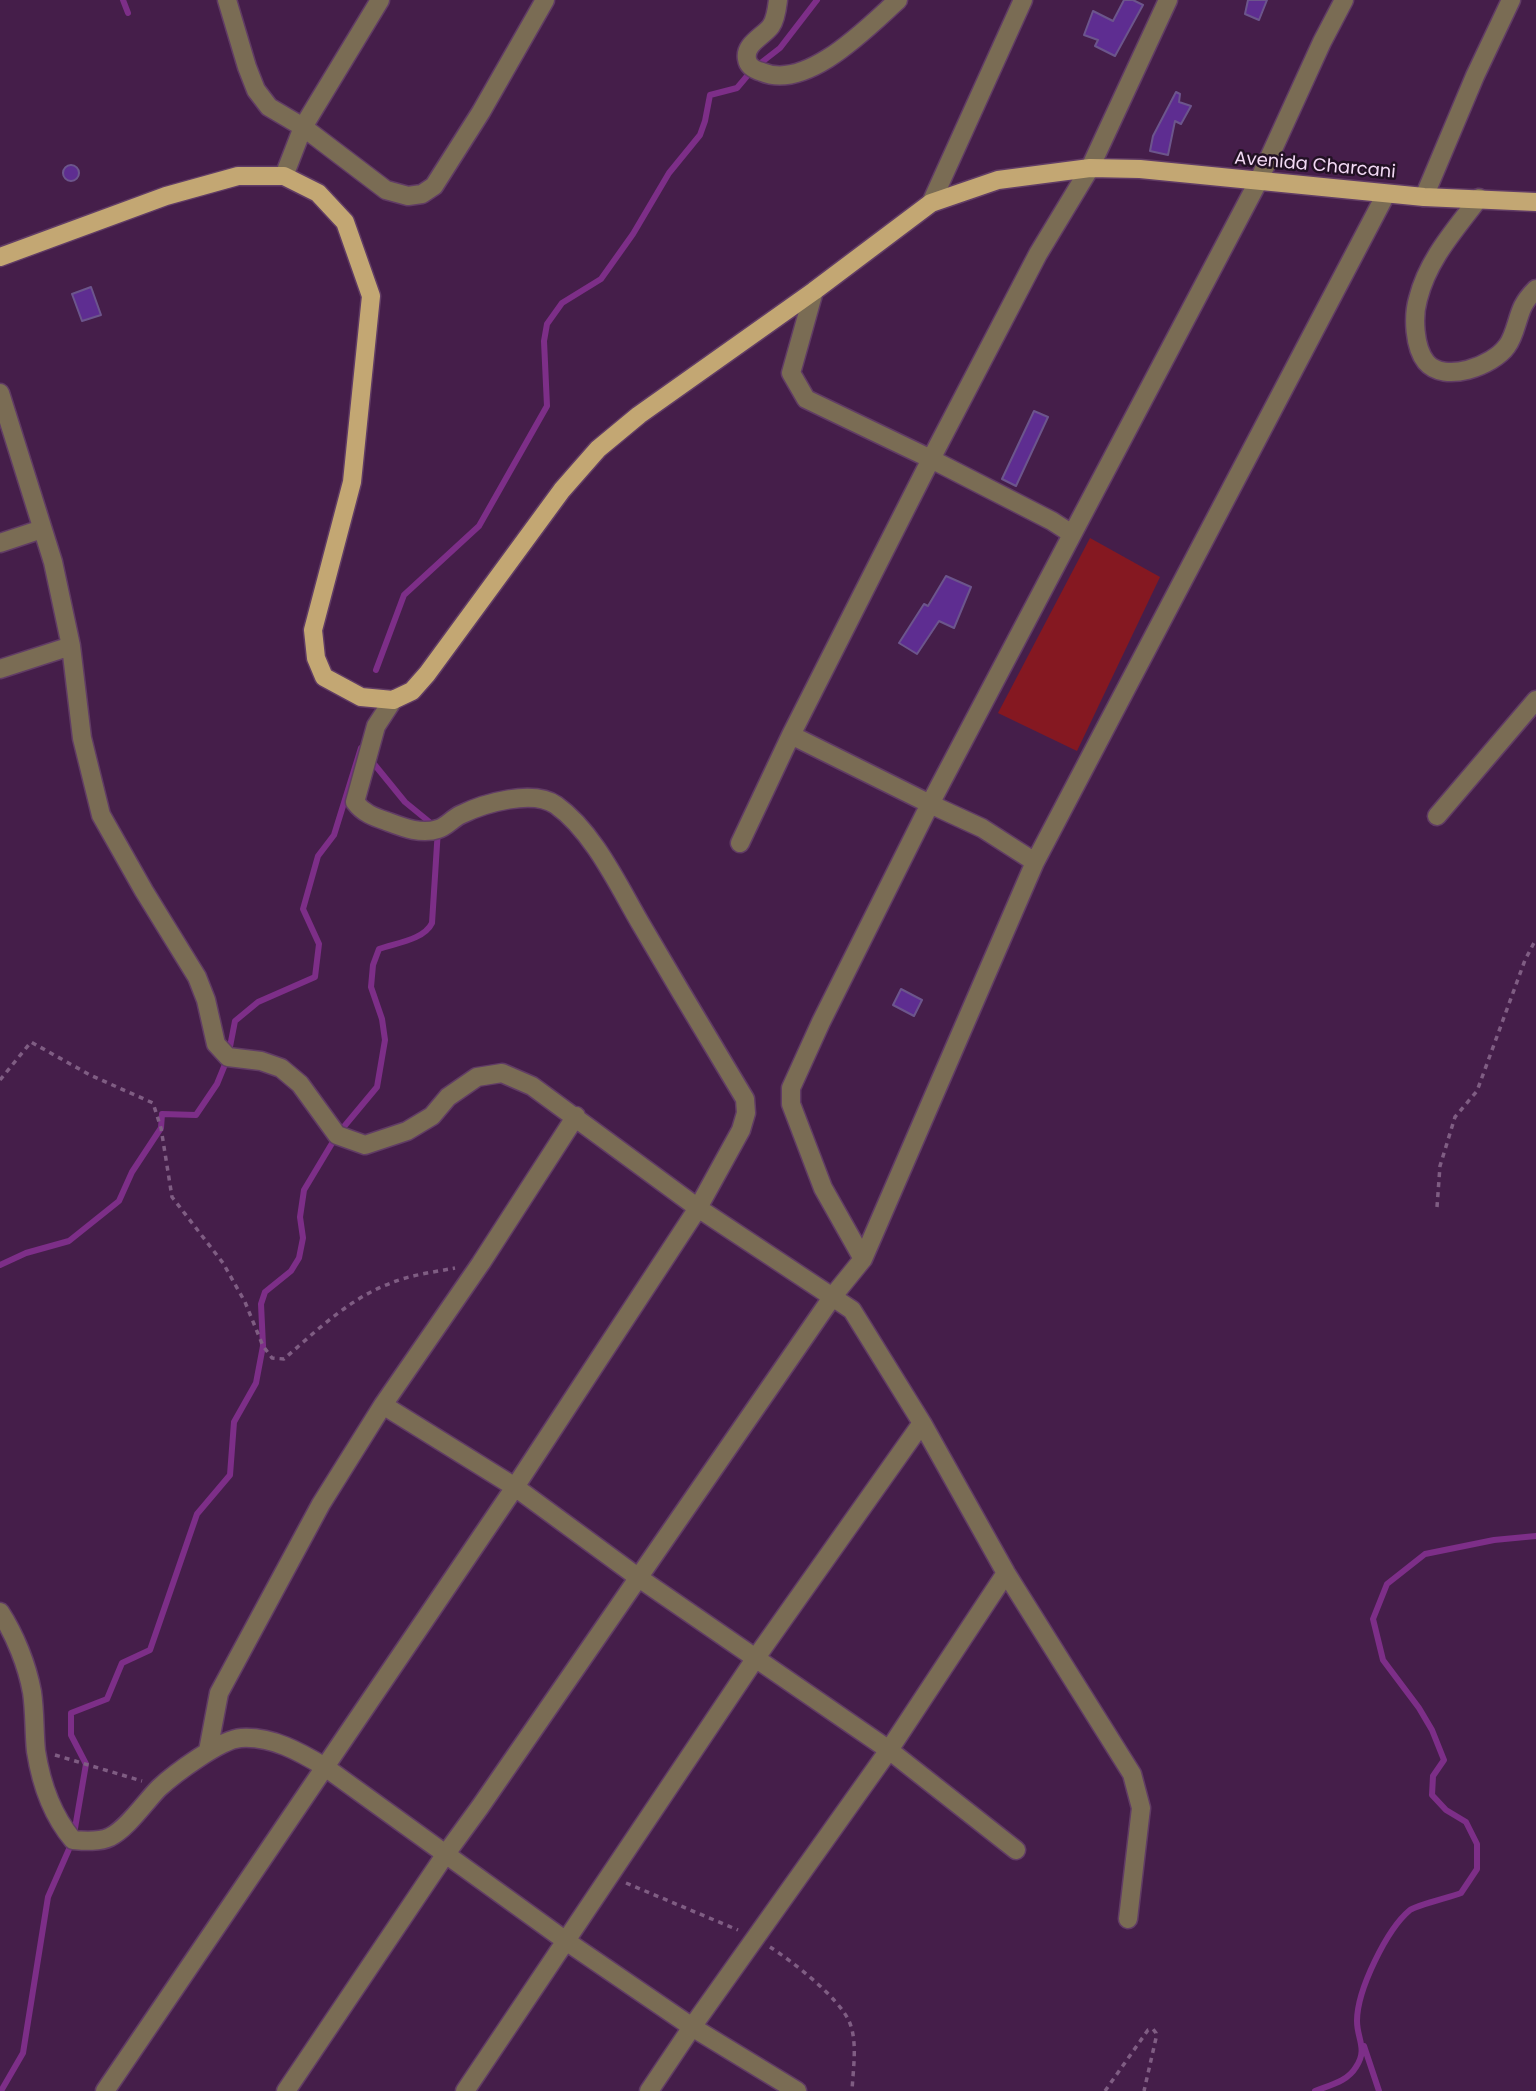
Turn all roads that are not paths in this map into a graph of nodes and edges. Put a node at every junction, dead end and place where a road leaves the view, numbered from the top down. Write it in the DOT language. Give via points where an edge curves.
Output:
graph roads {
  1 [pos="227,0"];
  2 [pos="380,0"];
  3 [pos="545,0"];
  4 [pos="778,0"];
  5 [pos="898,0"];
  6 [pos="1023,0"];
  7 [pos="1168,0"];
  8 [pos="1344,0"];
  9 [pos="1511,0"];
  10 [pos="303,127"];
  11 [pos="1090,168"];
  12 [pos="284,176"];
  13 [pos="1258,182"];
  14 [pos="1387,194"];
  15 [pos="1423,197"];
  16 [pos="1479,198"];
  17 [pos="1536,202"];
  18 [pos="930,203"];
  19 [pos="0,257"];
  20 [pos="1536,289"];
  21 [pos="814,291"];
  22 [pos="0,393"];
  23 [pos="931,459"];
  24 [pos="43,529"];
  25 [pos="1072,534"];
  26 [pos="0,543"];
  27 [pos="71,646"];
  28 [pos="0,669"];
  29 [pos="389,700"];
  30 [pos="1536,700"];
  31 [pos="790,735"];
  32 [pos="930,804"];
  33 [pos="1437,816"];
  34 [pos="740,843"];
  35 [pos="1035,862"];
  36 [pos="576,1116"];
  37 [pos="698,1208"];
  38 [pos="863,1259"];
  39 [pos="833,1296"];
  40 [pos="383,1405"];
  41 [pos="922,1423"];
  42 [pos="515,1487"];
  43 [pos="1006,1573"];
  44 [pos="639,1578"];
  45 [pos="0,1612"];
  46 [pos="755,1659"];
  47 [pos="890,1750"];
  48 [pos="208,1751"];
  49 [pos="325,1767"];
  50 [pos="1016,1850"];
  51 [pos="444,1855"];
  52 [pos="1128,1919"];
  53 [pos="566,1941"];
  54 [pos="692,2027"];
  55 [pos="105,2091"];
  56 [pos="286,2091"];
  57 [pos="465,2091"];
  58 [pos="649,2091"];
  59 [pos="797,2091"];
  1 -- 10 [label="street" via="256,90 269,107"];
  2 -- 10 [label="street"];
  3 -- 10 [label="street" via="481,112 434,186 422,194 408,196 386,190"];
  4 -- 5 [label="street" via="772,25 747,55 752,69 770,76 795,73 842,51"];
  6 -- 18 [label="street"];
  7 -- 11 [label="street"];
  8 -- 13 [label="street"];
  9 -- 15 [label="street"];
  10 -- 12 [label="street"];
  11 -- 13 [label="main road, Avenida Charcani"];
  11 -- 18 [label="main road, Avenida Charcani" via="998,180"];
  11 -- 23 [label="street" via="1038,254"];
  12 -- 19 [label="main road" via="238,176 166,196"];
  12 -- 29 [label="main road" via="318,193 345,222 371,296 352,482 313,630 316,658 324,677 361,697"];
  13 -- 14 [label="main road, Avenida Charcani"];
  13 -- 25 [label="street"];
  14 -- 15 [label="main road, Avenida Charcani"];
  14 -- 35 [label="street"];
  15 -- 16 [label="main road, Avenida Charcani"];
  16 -- 17 [label="main road, Avenida Charcani"];
  16 -- 20 [label="street" via="1431,261 1417,301 1417,341 1426,363 1460,372 1486,364 1507,346 1524,303"];
  18 -- 21 [label="main road, Avenida Charcani"];
  21 -- 23 [label="street" via="791,373 806,399"];
  21 -- 29 [label="main road, Avenida Charcani" via="598,449 562,490 427,674 412,691"];
  22 -- 24 [label="street"];
  23 -- 25 [label="street"];
  23 -- 31 [label="street"];
  24 -- 26 [label="street"];
  24 -- 27 [label="street"];
  25 -- 32 [label="street"];
  27 -- 28 [label="street"];
  27 -- 36 [label="street" via="82,738 101,815 197,977 216,1044 228,1057 281,1068 300,1084 337,1135 365,1145 407,1131 432,1116 448,1097 477,1076 502,1073 532,1086"];
  29 -- 37 [label="street" via="376,726 355,802 360,809 419,831 438,829 460,815 500,801 543,799 584,832 617,883 745,1099 741,1129"];
  30 -- 33 [label="street"];
  31 -- 32 [label="street"];
  31 -- 34 [label="street"];
  32 -- 35 [label="street" via="982,828"];
  32 -- 38 [label="street" via="791,1088 792,1104 824,1188"];
  35 -- 38 [label="street"];
  36 -- 37 [label="street"];
  36 -- 40 [label="street"];
  37 -- 39 [label="street"];
  37 -- 42 [label="street"];
  38 -- 39 [label="street"];
  39 -- 41 [label="street" via="852,1310"];
  39 -- 44 [label="street"];
  40 -- 42 [label="street"];
  40 -- 48 [label="street" via="321,1504 219,1693"];
  41 -- 43 [label="street"];
  41 -- 46 [label="street"];
  42 -- 44 [label="street"];
  42 -- 49 [label="street"];
  43 -- 47 [label="street"];
  43 -- 52 [label="street" via="1132,1774 1141,1808"];
  44 -- 46 [label="street"];
  44 -- 51 [label="street"];
  45 -- 48 [label="street" via="12,1631 32,1689 36,1749 45,1792 73,1839 111,1837 160,1787"];
  46 -- 47 [label="street"];
  46 -- 53 [label="street"];
  47 -- 50 [label="street"];
  47 -- 54 [label="street"];
  48 -- 49 [label="street" via="239,1738 249,1739 293,1748"];
  49 -- 51 [label="street"];
  49 -- 55 [label="street"];
  51 -- 53 [label="street"];
  51 -- 56 [label="street"];
  53 -- 54 [label="street"];
  53 -- 57 [label="street"];
  54 -- 58 [label="street"];
  54 -- 59 [label="street"];
}
